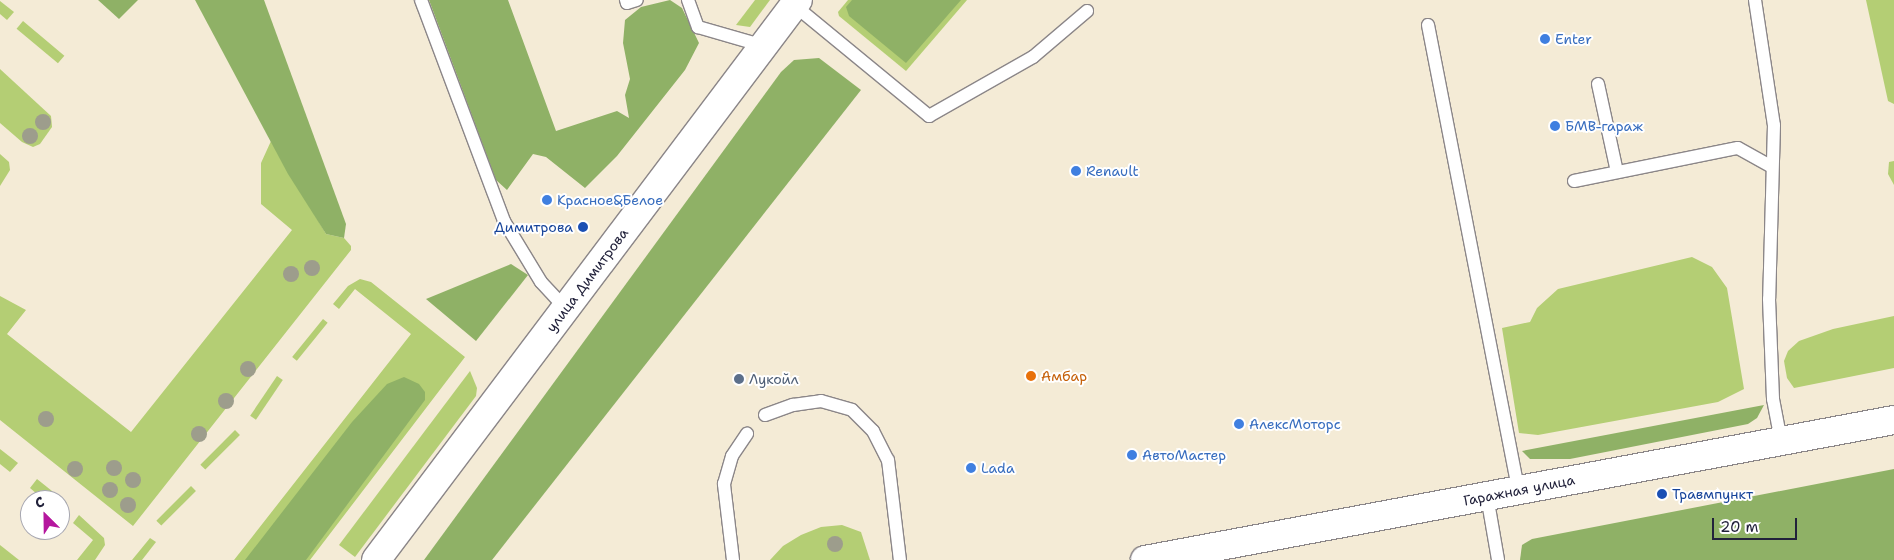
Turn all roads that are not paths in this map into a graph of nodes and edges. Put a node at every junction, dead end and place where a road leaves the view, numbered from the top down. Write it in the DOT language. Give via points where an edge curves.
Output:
graph roads {
  1 [pos="421,0"];
  2 [pos="626,0"];
  3 [pos="637,0"];
  4 [pos="688,0"];
  5 [pos="1754,0"];
  6 [pos="796,3"];
  7 [pos="1087,11"];
  8 [pos="1428,25"];
  9 [pos="764,46"];
  10 [pos="1598,84"];
  11 [pos="1771,166"];
  12 [pos="1617,172"];
  13 [pos="1574,181"];
  14 [pos="566,309"];
  15 [pos="766,415"];
  16 [pos="1894,420"];
  17 [pos="747,434"];
  18 [pos="1782,441"];
  19 [pos="1518,490"];
  20 [pos="1487,496"];
  21 [pos="1157,559"];
  22 [pos="376,560"];
  23 [pos="733,560"];
  24 [pos="900,560"];
  25 [pos="1498,560"];
  1 -- 14 [label="lane" via="504,221 542,282"];
  2 -- 3 [label="lane" via="627,4"];
  4 -- 9 [label="lane" via="698,27"];
  5 -- 11 [label="lane" via="1774,125"];
  6 -- 7 [label="lane" via="929,116 1033,57"];
  6 -- 9 [label="street, улица Димитрова"];
  8 -- 19 [label="lane"];
  9 -- 14 [label="street, улица Димитрова"];
  10 -- 12 [label="lane"];
  11 -- 12 [label="lane" via="1738,148"];
  11 -- 18 [label="lane" via="1769,299 1774,399"];
  12 -- 13 [label="lane"];
  14 -- 22 [label="street, улица Димитрова"];
  15 -- 24 [label="lane" via="793,405 822,401 852,410 873,431 888,460"];
  16 -- 18 [label="street, Гаражная улица"];
  17 -- 23 [label="lane" via="732,456 724,484"];
  18 -- 19 [label="street, Гаражная улица"];
  19 -- 20 [label="street, Гаражная улица"];
  20 -- 21 [label="street, Гаражная улица"];
  20 -- 25 [label="lane"];
}
